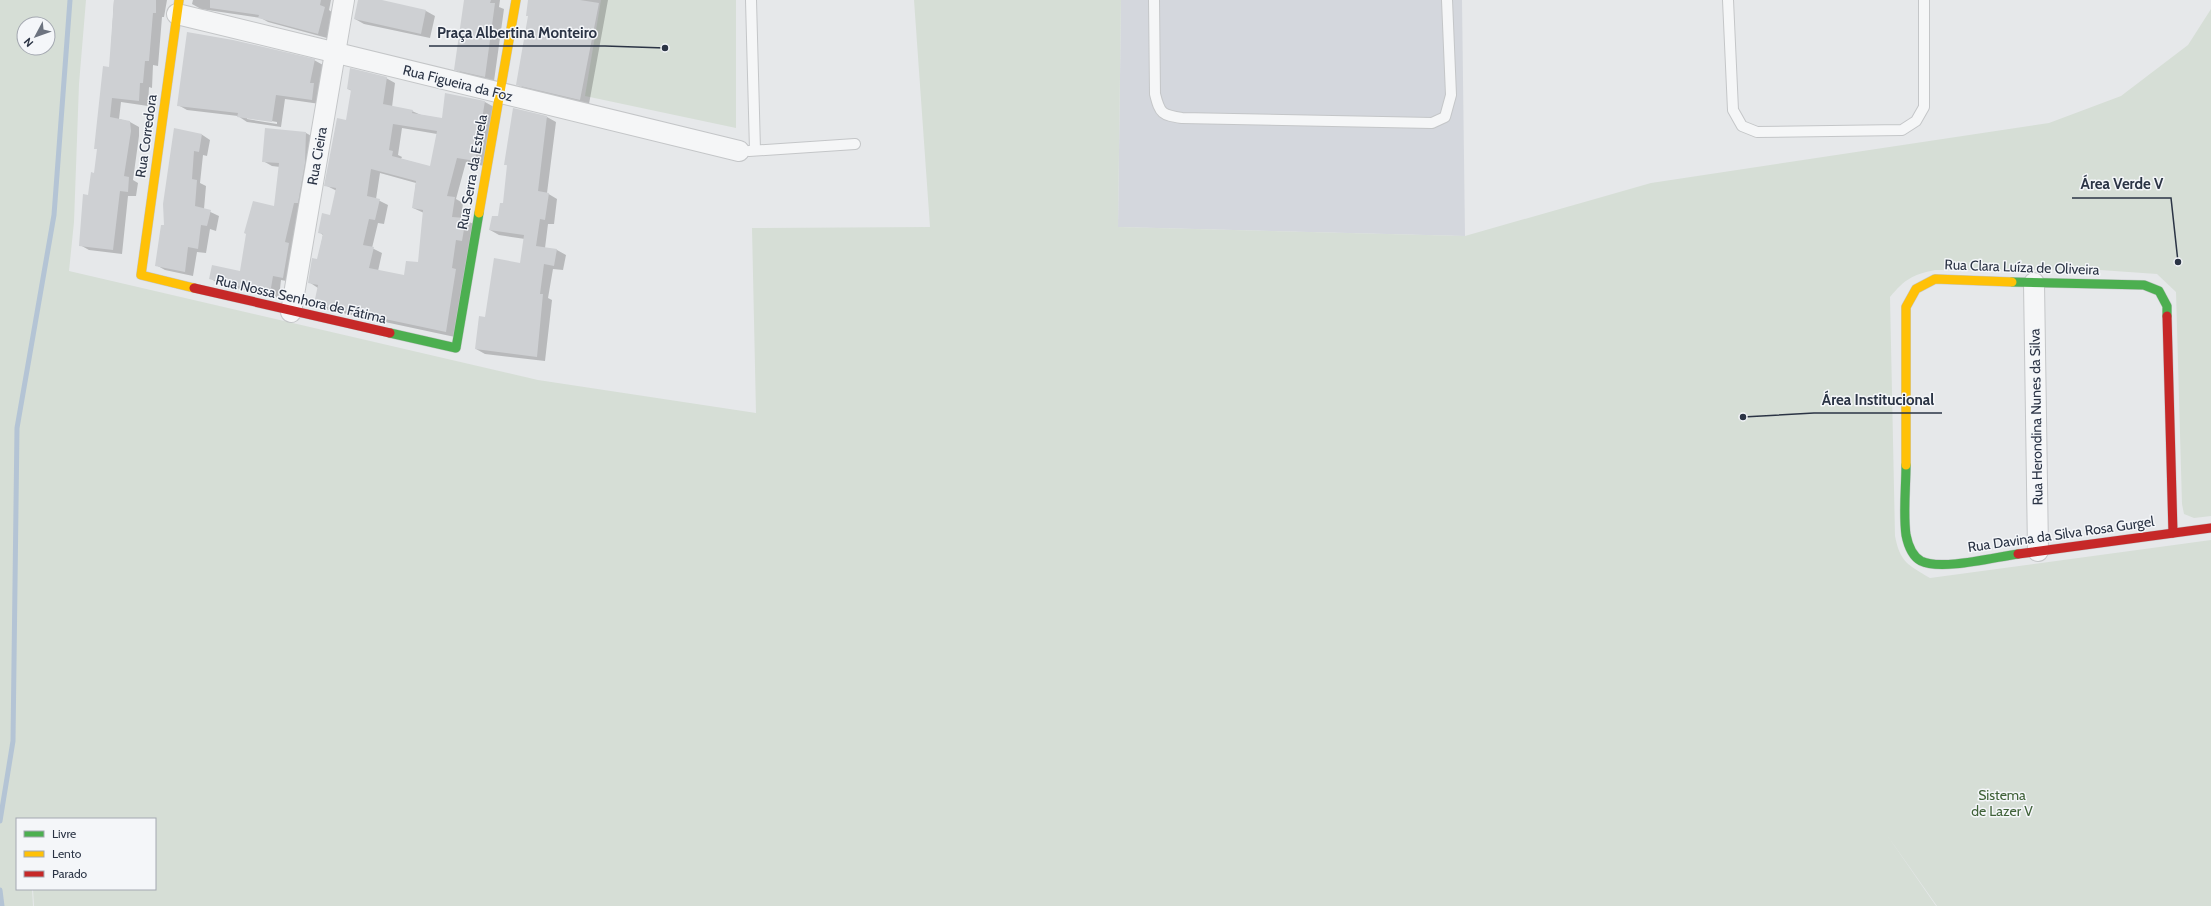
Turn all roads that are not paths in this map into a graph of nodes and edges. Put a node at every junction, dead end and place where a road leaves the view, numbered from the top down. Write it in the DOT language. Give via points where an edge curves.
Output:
graph roads {
  1 [pos="344,0"];
  2 [pos="516,0"];
  3 [pos="751,0"];
  4 [pos="1154,0"];
  5 [pos="1447,0"];
  6 [pos="1728,0"];
  7 [pos="1924,0"];
  8 [pos="178,7"];
  9 [pos="335,52"];
  10 [pos="500,93"];
  11 [pos="855,144"];
  12 [pos="747,151"];
  13 [pos="141,275"];
  14 [pos="2034,283"];
  15 [pos="291,312"];
  16 [pos="456,348"];
  17 [pos="2211,528"];
  18 [pos="2173,533"];
  19 [pos="2038,551"];
  20 [pos="1916,558"];
  1 -- 9 [label="street, Rua Cieira"];
  2 -- 10 [label="street, Rua Serra da Estrela"];
  3 -- 12 [label="lane"];
  4 -- 5 [label="lane" via="1155,94 1158,109 1166,116 1432,123 1445,117 1451,95"];
  6 -- 7 [label="lane" via="1733,110 1742,126 1757,132 1902,130 1916,121 1924,107"];
  8 -- 9 [label="street, Rua Figueira da Foz"];
  8 -- 13 [label="street, Rua Corredora"];
  9 -- 10 [label="street, Rua Figueira da Foz"];
  9 -- 15 [label="street, Rua Cieira"];
  10 -- 12 [label="street, Rua Figueira da Foz"];
  10 -- 16 [label="street, Rua Serra da Estrela"];
  11 -- 12 [label="lane, Rua Figueira da Foz"];
  13 -- 15 [label="street, Rua Nossa Senhora de Fátima"];
  14 -- 18 [label="street, Rua Clara Luíza de Oliveira" via="2144,285 2159,291 2167,306"];
  14 -- 19 [label="street, Rua Herondina Nunes da Silva"];
  14 -- 20 [label="street, Rua Clara Luíza de Oliveira" via="1935,279 1916,289 1906,307 1906,534 1909,549"];
  15 -- 16 [label="street, Rua Nossa Senhora de Fátima"];
  17 -- 18 [label="street, Rua Davina da Silva Rosa Gurgel"];
  18 -- 19 [label="street, Rua Davina da Silva Rosa Gurgel"];
  19 -- 20 [label="street, Rua Davina da Silva Rosa Gurgel" via="1942,565 1926,563"];
}
